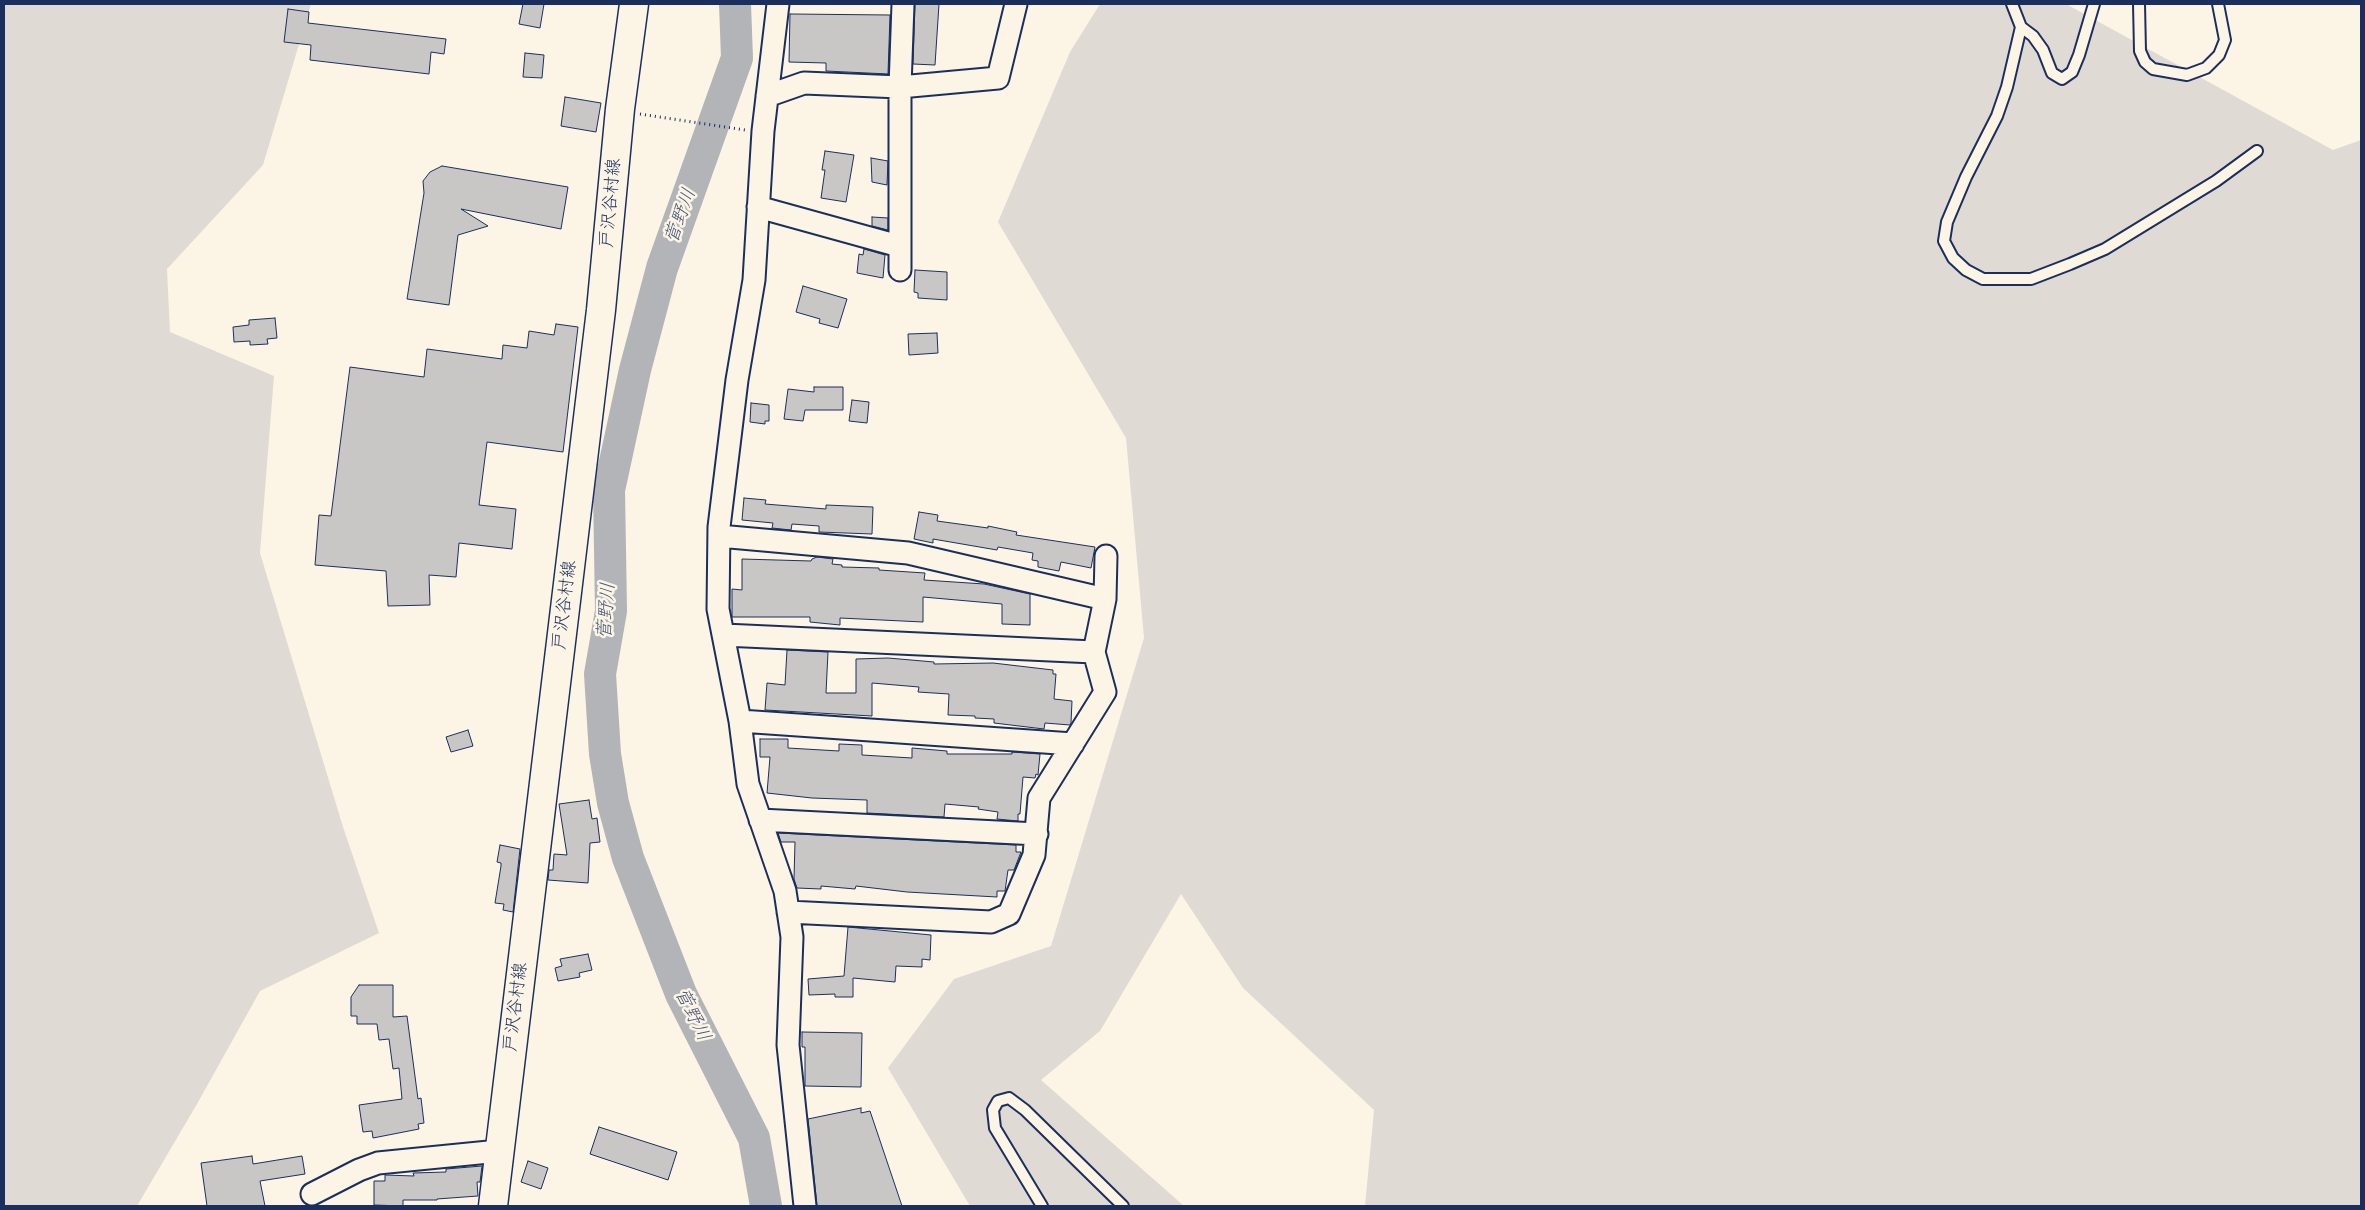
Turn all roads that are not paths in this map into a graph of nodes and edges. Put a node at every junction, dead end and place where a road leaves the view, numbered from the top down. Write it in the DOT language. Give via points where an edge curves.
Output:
graph roads {
  1 [pos="634,4"];
  2 [pos="778,4"];
  3 [pos="903,4"];
  4 [pos="1016,4"];
  5 [pos="2012,4"];
  6 [pos="2094,4"];
  7 [pos="2139,4"];
  8 [pos="2218,4"];
  9 [pos="2021,27"];
  10 [pos="900,87"];
  11 [pos="767,96"];
  12 [pos="2257,151"];
  13 [pos="758,207"];
  14 [pos="899,246"];
  15 [pos="900,270"];
  16 [pos="719,536"];
  17 [pos="1106,556"];
  18 [pos="1105,599"];
  19 [pos="724,635"];
  20 [pos="1094,652"];
  21 [pos="740,721"];
  22 [pos="1073,744"];
  23 [pos="760,820"];
  24 [pos="1037,834"];
  25 [pos="788,912"];
  26 [pos="499,1151"];
  27 [pos="312,1194"];
  28 [pos="493,1206"];
  29 [pos="805,1206"];
  30 [pos="1042,1206"];
  31 [pos="1123,1206"];
  1 -- 26 [label="main road, 戸沢谷村線" via="620,108 601,310"];
  2 -- 11 [label="street"];
  3 -- 10 [label="street"];
  4 -- 10 [label="street" via="998,78"];
  5 -- 9 [label="lane"];
  6 -- 9 [label="lane" via="2072,72 2062,79 2052,73 2043,50"];
  7 -- 8 [label="lane" via="2140,50 2145,62 2153,68 2187,76 2206,68 2219,55 2226,40"];
  9 -- 12 [label="lane" via="1997,116 1966,177 1947,222 1944,241 1953,258 1983,279 2031,279 2105,249 2216,181"];
  10 -- 11 [label="street" via="804,83"];
  10 -- 14 [label="street"];
  11 -- 13 [label="street"];
  13 -- 14 [label="street"];
  13 -- 16 [label="street" via="754,280 737,380"];
  14 -- 15 [label="street"];
  16 -- 18 [label="street" via="908,553"];
  16 -- 19 [label="street" via="718,609"];
  17 -- 18 [label="street"];
  18 -- 20 [label="street"];
  19 -- 20 [label="street"];
  19 -- 21 [label="street"];
  20 -- 22 [label="street" via="1105,692"];
  21 -- 22 [label="street"];
  21 -- 23 [label="street" via="748,784"];
  22 -- 24 [label="street" via="1039,798"];
  23 -- 24 [label="street"];
  23 -- 25 [label="street"];
  24 -- 25 [label="street" via="1034,855 1009,914 991,922"];
  25 -- 29 [label="street" via="792,937 788,1045"];
  26 -- 27 [label="street" via="378,1163"];
  26 -- 28 [label="main road, 戸沢谷村線"];
  30 -- 31 [label="lane" via="995,1128 993,1110 998,1101 1009,1098 1025,1110"];
}
